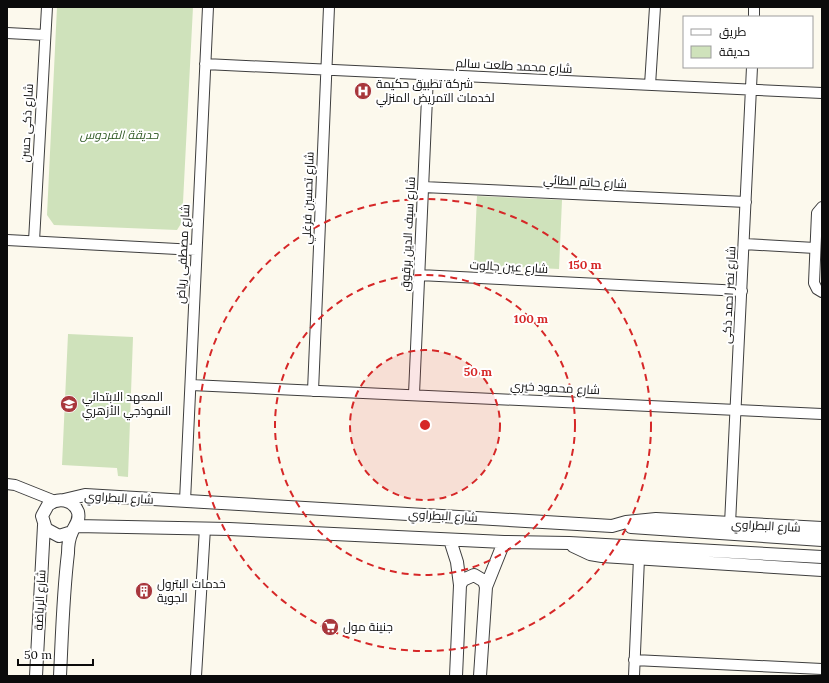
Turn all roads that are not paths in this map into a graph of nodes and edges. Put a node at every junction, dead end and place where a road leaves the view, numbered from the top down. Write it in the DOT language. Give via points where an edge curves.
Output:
graph roads {
  1 [pos="47,7"];
  2 [pos="208,7"];
  3 [pos="329,7"];
  4 [pos="655,7"];
  5 [pos="7,33"];
  6 [pos="45,35"];
  7 [pos="205,64"];
  8 [pos="752,68"];
  9 [pos="326,70"];
  10 [pos="428,75"];
  11 [pos="650,85"];
  12 [pos="752,90"];
  13 [pos="822,93"];
  14 [pos="423,187"];
  15 [pos="746,202"];
  16 [pos="822,206"];
  17 [pos="7,240"];
  18 [pos="34,241"];
  19 [pos="744,244"];
  20 [pos="815,248"];
  21 [pos="196,250"];
  22 [pos="419,276"];
  23 [pos="742,291"];
  24 [pos="822,292"];
  25 [pos="190,385"];
  26 [pos="313,390"];
  27 [pos="414,394"];
  28 [pos="736,409"];
  29 [pos="822,414"];
  30 [pos="7,484"];
  31 [pos="59,500"];
  32 [pos="185,501"];
  33 [pos="730,524"];
  34 [pos="44,525"];
  35 [pos="612,526"];
  36 [pos="205,528"];
  37 [pos="822,528"];
  38 [pos="74,529"];
  39 [pos="450,540"];
  40 [pos="822,540"];
  41 [pos="504,542"];
  42 [pos="569,544"];
  43 [pos="822,557"];
  44 [pos="639,558"];
  45 [pos="822,570"];
  46 [pos="460,585"];
  47 [pos="486,587"];
  48 [pos="634,660"];
  49 [pos="822,669"];
  50 [pos="36,676"];
  51 [pos="60,676"];
  52 [pos="196,676"];
  53 [pos="456,676"];
  54 [pos="480,676"];
  55 [pos="634,676"];
  1 -- 6 [label="street, شارع ذكى حسن"];
  2 -- 7 [label="street, شارع مصطفى رياض"];
  3 -- 9 [label="street, شارع تحسين فرغلي"];
  4 -- 11 [label="street"];
  5 -- 6 [label="street"];
  6 -- 18 [label="street, شارع ذكى حسن"];
  7 -- 9 [label="street, شارع محمد طلعت سالم"];
  7 -- 21 [label="street, شارع مصطفى رياض"];
  8 -- 12 [label="street, شارع نصر احمد ذكى"];
  9 -- 10 [label="street, شارع محمد طلعت سالم"];
  9 -- 26 [label="street, شارع تحسين فرغلي"];
  10 -- 11 [label="street, شارع محمد طلعت سالم"];
  10 -- 14 [label="street, شارع سيف الدين برقوق"];
  11 -- 12 [label="street, شارع محمد طلعت سالم"];
  12 -- 13 [label="street, شارع محمد طلعت سالم"];
  12 -- 15 [label="street, شارع نصر احمد ذكى"];
  14 -- 15 [label="street, شارع حاتم الطائي"];
  14 -- 22 [label="street, شارع سيف الدين برقوق"];
  15 -- 19 [label="street, شارع نصر احمد ذكى"];
  16 -- 20 [label="street" via="817,213"];
  17 -- 18 [label="street"];
  18 -- 21 [label="street"];
  19 -- 20 [label="street"];
  19 -- 23 [label="street, شارع نصر احمد ذكى"];
  20 -- 24 [label="street" via="814,283"];
  21 -- 25 [label="street, شارع مصطفى رياض"];
  22 -- 23 [label="street, شارع عين جالوت"];
  22 -- 27 [label="street, شارع سيف الدين برقوق"];
  23 -- 28 [label="street, شارع نصر احمد ذكى"];
  25 -- 26 [label="street, شارع محمود خيري"];
  25 -- 32 [label="street, شارع مصطفى رياض"];
  26 -- 27 [label="street, شارع محمود خيري"];
  27 -- 28 [label="street, شارع محمود خيري"];
  28 -- 29 [label="street, شارع محمود خيري"];
  28 -- 33 [label="street, شارع نصر احمد ذكى"];
  30 -- 31 [label="street"];
  31 -- 32 [label="street, شارع البطراوي" via="85,495"];
  31 -- 34 [label="street" via="45,508 42,516"];
  31 -- 38 [label="street" via="76,508 78,517"];
  32 -- 35 [label="street, شارع البطراوي"];
  33 -- 35 [label="street, شارع البطراوي" via="656,520 626,522"];
  33 -- 37 [label="street, شارع البطراوي"];
  34 -- 38 [label="street" via="58,536"];
  34 -- 50 [label="street, شارع الرياضة"];
  35 -- 40 [label="street"];
  36 -- 38 [label="street, شارع البطراوي"];
  36 -- 39 [label="street, شارع البطراوي"];
  36 -- 52 [label="street"];
  38 -- 51 [label="street, شارع الرياضة" via="68,554"];
  39 -- 41 [label="street, شارع البطراوي"];
  39 -- 46 [label="street" via="457,562"];
  41 -- 42 [label="street, شارع البطراوي"];
  41 -- 47 [label="street"];
  42 -- 43 [label="street"];
  42 -- 44 [label="street, شارع البطراوي" via="590,554"];
  44 -- 45 [label="street, شارع البطراوي"];
  44 -- 48 [label="street"];
  46 -- 47 [label="street" via="463,580 474,575 484,581"];
  46 -- 53 [label="street"];
  47 -- 54 [label="street"];
  48 -- 49 [label="street"];
  48 -- 55 [label="street"];
}
